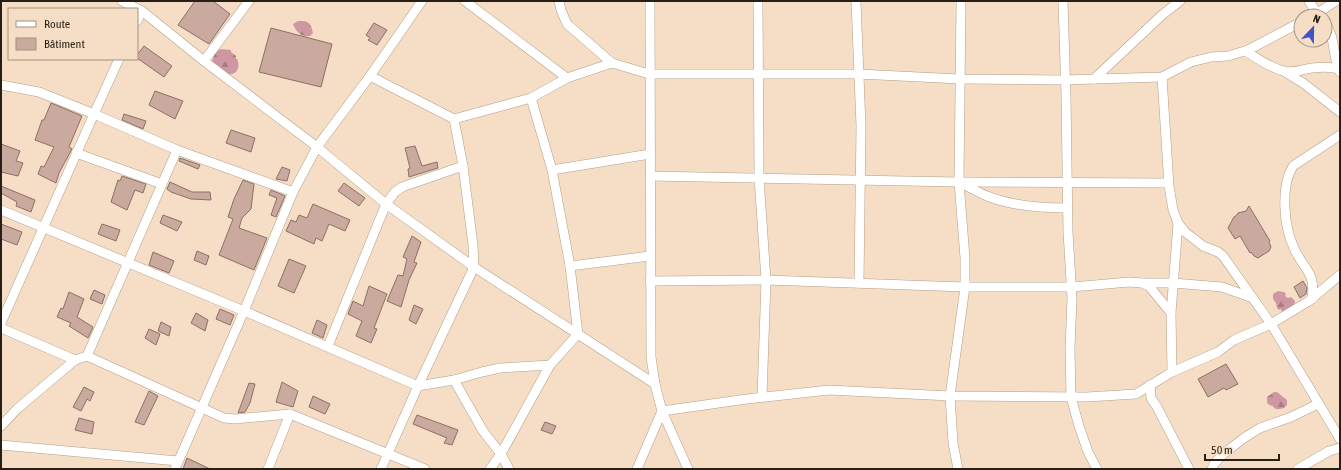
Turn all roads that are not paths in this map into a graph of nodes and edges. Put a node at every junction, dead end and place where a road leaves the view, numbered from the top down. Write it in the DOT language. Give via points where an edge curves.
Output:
graph roads {
  1 [pos="122,1"];
  2 [pos="249,1"];
  3 [pos="422,1"];
  4 [pos="465,1"];
  5 [pos="560,1"];
  6 [pos="758,1"];
  7 [pos="856,1"];
  8 [pos="961,1"];
  9 [pos="1063,1"];
  10 [pos="1180,1"];
  11 [pos="1336,1"];
  12 [pos="648,2"];
  13 [pos="136,8"];
  14 [pos="1326,8"];
  15 [pos="138,9"];
  16 [pos="142,11"];
  17 [pos="138,18"];
  18 [pos="1293,26"];
  19 [pos="1333,39"];
  20 [pos="1245,51"];
  21 [pos="119,60"];
  22 [pos="204,61"];
  23 [pos="612,64"];
  24 [pos="1340,70"];
  25 [pos="1285,72"];
  26 [pos="649,74"];
  27 [pos="858,74"];
  28 [pos="758,75"];
  29 [pos="370,76"];
  30 [pos="1162,77"];
  31 [pos="567,78"];
  32 [pos="960,79"];
  33 [pos="1094,79"];
  34 [pos="1066,80"];
  35 [pos="1,85"];
  36 [pos="531,98"];
  37 [pos="1340,112"];
  38 [pos="94,114"];
  39 [pos="454,119"];
  40 [pos="1340,135"];
  41 [pos="317,147"];
  42 [pos="177,150"];
  43 [pos="76,153"];
  44 [pos="650,154"];
  45 [pos="463,166"];
  46 [pos="552,170"];
  47 [pos="650,176"];
  48 [pos="759,178"];
  49 [pos="860,180"];
  50 [pos="959,182"];
  51 [pos="1067,182"];
  52 [pos="1168,183"];
  53 [pos="162,184"];
  54 [pos="293,192"];
  55 [pos="386,204"];
  56 [pos="1067,208"];
  57 [pos="1,210"];
  58 [pos="1178,223"];
  59 [pos="42,228"];
  60 [pos="650,256"];
  61 [pos="128,263"];
  62 [pos="570,266"];
  63 [pos="474,267"];
  64 [pos="1340,275"];
  65 [pos="766,280"];
  66 [pos="650,281"];
  67 [pos="860,283"];
  68 [pos="1142,283"];
  69 [pos="1174,283"];
  70 [pos="965,287"];
  71 [pos="1072,287"];
  72 [pos="1253,298"];
  73 [pos="1312,299"];
  74 [pos="244,311"];
  75 [pos="1171,313"];
  76 [pos="1,323"];
  77 [pos="1271,324"];
  78 [pos="1,328"];
  79 [pos="578,334"];
  80 [pos="328,346"];
  81 [pos="87,356"];
  82 [pos="75,360"];
  83 [pos="550,365"];
  84 [pos="1172,372"];
  85 [pos="454,380"];
  86 [pos="655,384"];
  87 [pos="1150,385"];
  88 [pos="418,386"];
  89 [pos="950,396"];
  90 [pos="1071,396"];
  91 [pos="762,397"];
  92 [pos="1318,404"];
  93 [pos="202,408"];
  94 [pos="662,411"];
  95 [pos="290,414"];
  96 [pos="1,426"];
  97 [pos="1335,431"];
  98 [pos="1340,439"];
  99 [pos="1,445"];
  100 [pos="1340,448"];
  101 [pos="1329,452"];
  102 [pos="501,454"];
  103 [pos="388,455"];
  104 [pos="177,465"];
  105 [pos="268,469"];
  106 [pos="381,469"];
  107 [pos="425,469"];
  108 [pos="490,469"];
  109 [pos="509,469"];
  110 [pos="637,469"];
  111 [pos="688,469"];
  112 [pos="958,469"];
  113 [pos="1098,469"];
  114 [pos="1190,469"];
  115 [pos="1212,469"];
  116 [pos="1298,469"];
  1 -- 13 [label="street"];
  2 -- 22 [label="street"];
  3 -- 29 [label="street"];
  4 -- 31 [label="street"];
  5 -- 23 [label="street" via="567,24"];
  6 -- 28 [label="street"];
  7 -- 27 [label="street"];
  8 -- 32 [label="street"];
  9 -- 34 [label="street"];
  10 -- 33 [label="street"];
  11 -- 14 [label="street"];
  12 -- 26 [label="street"];
  15 -- 16 [label="street"];
  16 -- 17 [label="street"];
  16 -- 22 [label="street"];
  18 -- 20 [label="street"];
  19 -- 24 [label="street"];
  20 -- 25 [label="street"];
  20 -- 30 [label="street" via="1191,62"];
  21 -- 38 [label="street"];
  22 -- 41 [label="street"];
  23 -- 26 [label="street"];
  23 -- 31 [label="street"];
  24 -- 25 [label="street" via="1311,68"];
  25 -- 37 [label="street"];
  26 -- 28 [label="street"];
  26 -- 44 [label="street"];
  27 -- 28 [label="street"];
  27 -- 32 [label="street"];
  27 -- 49 [label="street" via="861,126"];
  28 -- 48 [label="street"];
  29 -- 39 [label="street"];
  29 -- 41 [label="street"];
  30 -- 33 [label="street"];
  30 -- 52 [label="street"];
  31 -- 36 [label="street"];
  32 -- 34 [label="street"];
  32 -- 50 [label="street"];
  33 -- 34 [label="street"];
  34 -- 51 [label="street"];
  35 -- 38 [label="street" via="39,92"];
  36 -- 39 [label="street"];
  36 -- 46 [label="street"];
  38 -- 42 [label="street"];
  38 -- 43 [label="street"];
  39 -- 45 [label="street"];
  40 -- 73 [label="street" via="1293,166 1287,183 1287,226 1294,249 1311,276"];
  41 -- 54 [label="street"];
  41 -- 55 [label="street"];
  42 -- 53 [label="street"];
  42 -- 54 [label="street"];
  43 -- 53 [label="street"];
  43 -- 59 [label="street"];
  44 -- 46 [label="street"];
  44 -- 47 [label="street"];
  45 -- 55 [label="street" via="402,188 395,192"];
  45 -- 63 [label="street"];
  46 -- 62 [label="street"];
  47 -- 48 [label="street"];
  47 -- 60 [label="street"];
  48 -- 49 [label="street"];
  48 -- 65 [label="street"];
  49 -- 50 [label="street"];
  49 -- 67 [label="street"];
  50 -- 51 [label="street"];
  50 -- 56 [label="street" via="987,196 1004,201 1036,208"];
  50 -- 70 [label="street"];
  51 -- 52 [label="street"];
  51 -- 56 [label="street"];
  52 -- 58 [label="street"];
  53 -- 61 [label="street"];
  54 -- 74 [label="street"];
  55 -- 63 [label="street"];
  55 -- 80 [label="street"];
  56 -- 71 [label="street"];
  57 -- 59 [label="street"];
  58 -- 69 [label="street"];
  58 -- 72 [label="street" via="1203,246 1223,256"];
  59 -- 61 [label="street"];
  59 -- 76 [label="street"];
  60 -- 62 [label="street"];
  60 -- 66 [label="street"];
  61 -- 74 [label="street"];
  61 -- 81 [label="street"];
  62 -- 79 [label="street"];
  63 -- 79 [label="street"];
  63 -- 88 [label="street"];
  64 -- 73 [label="street"];
  65 -- 66 [label="street"];
  65 -- 67 [label="street"];
  65 -- 91 [label="street"];
  66 -- 86 [label="street" via="651,357"];
  67 -- 70 [label="street"];
  68 -- 69 [label="street"];
  68 -- 71 [label="street"];
  68 -- 75 [label="street" via="1149,286"];
  69 -- 72 [label="street" via="1222,287"];
  69 -- 75 [label="street"];
  70 -- 71 [label="street"];
  70 -- 89 [label="street"];
  71 -- 90 [label="street"];
  72 -- 77 [label="street"];
  73 -- 77 [label="street"];
  74 -- 80 [label="street"];
  74 -- 93 [label="street"];
  75 -- 84 [label="street"];
  77 -- 84 [label="street" via="1234,340 1218,352"];
  77 -- 92 [label="street"];
  78 -- 82 [label="street"];
  79 -- 83 [label="street"];
  79 -- 86 [label="street"];
  80 -- 88 [label="street"];
  81 -- 82 [label="street"];
  81 -- 93 [label="street"];
  82 -- 96 [label="street" via="17,409"];
  83 -- 85 [label="street" via="500,368"];
  83 -- 102 [label="street"];
  84 -- 87 [label="street"];
  85 -- 88 [label="street"];
  85 -- 102 [label="street" via="483,431"];
  86 -- 94 [label="street"];
  87 -- 90 [label="street" via="1136,394"];
  87 -- 114 [label="street" via="1151,398"];
  88 -- 103 [label="street"];
  89 -- 90 [label="street"];
  89 -- 91 [label="street" via="829,390"];
  89 -- 112 [label="street" via="953,443"];
  90 -- 113 [label="street" via="1088,452"];
  91 -- 94 [label="street"];
  92 -- 97 [label="street"];
  92 -- 115 [label="street" via="1260,428 1222,455"];
  93 -- 95 [label="street" via="230,419"];
  93 -- 104 [label="street"];
  94 -- 110 [label="street"];
  94 -- 111 [label="street"];
  95 -- 103 [label="street"];
  95 -- 105 [label="street"];
  97 -- 98 [label="street"];
  97 -- 101 [label="street"];
  99 -- 104 [label="street"];
  100 -- 101 [label="street"];
  101 -- 116 [label="street"];
  102 -- 108 [label="street"];
  102 -- 109 [label="street"];
  103 -- 106 [label="street"];
  103 -- 107 [label="street"];
}
